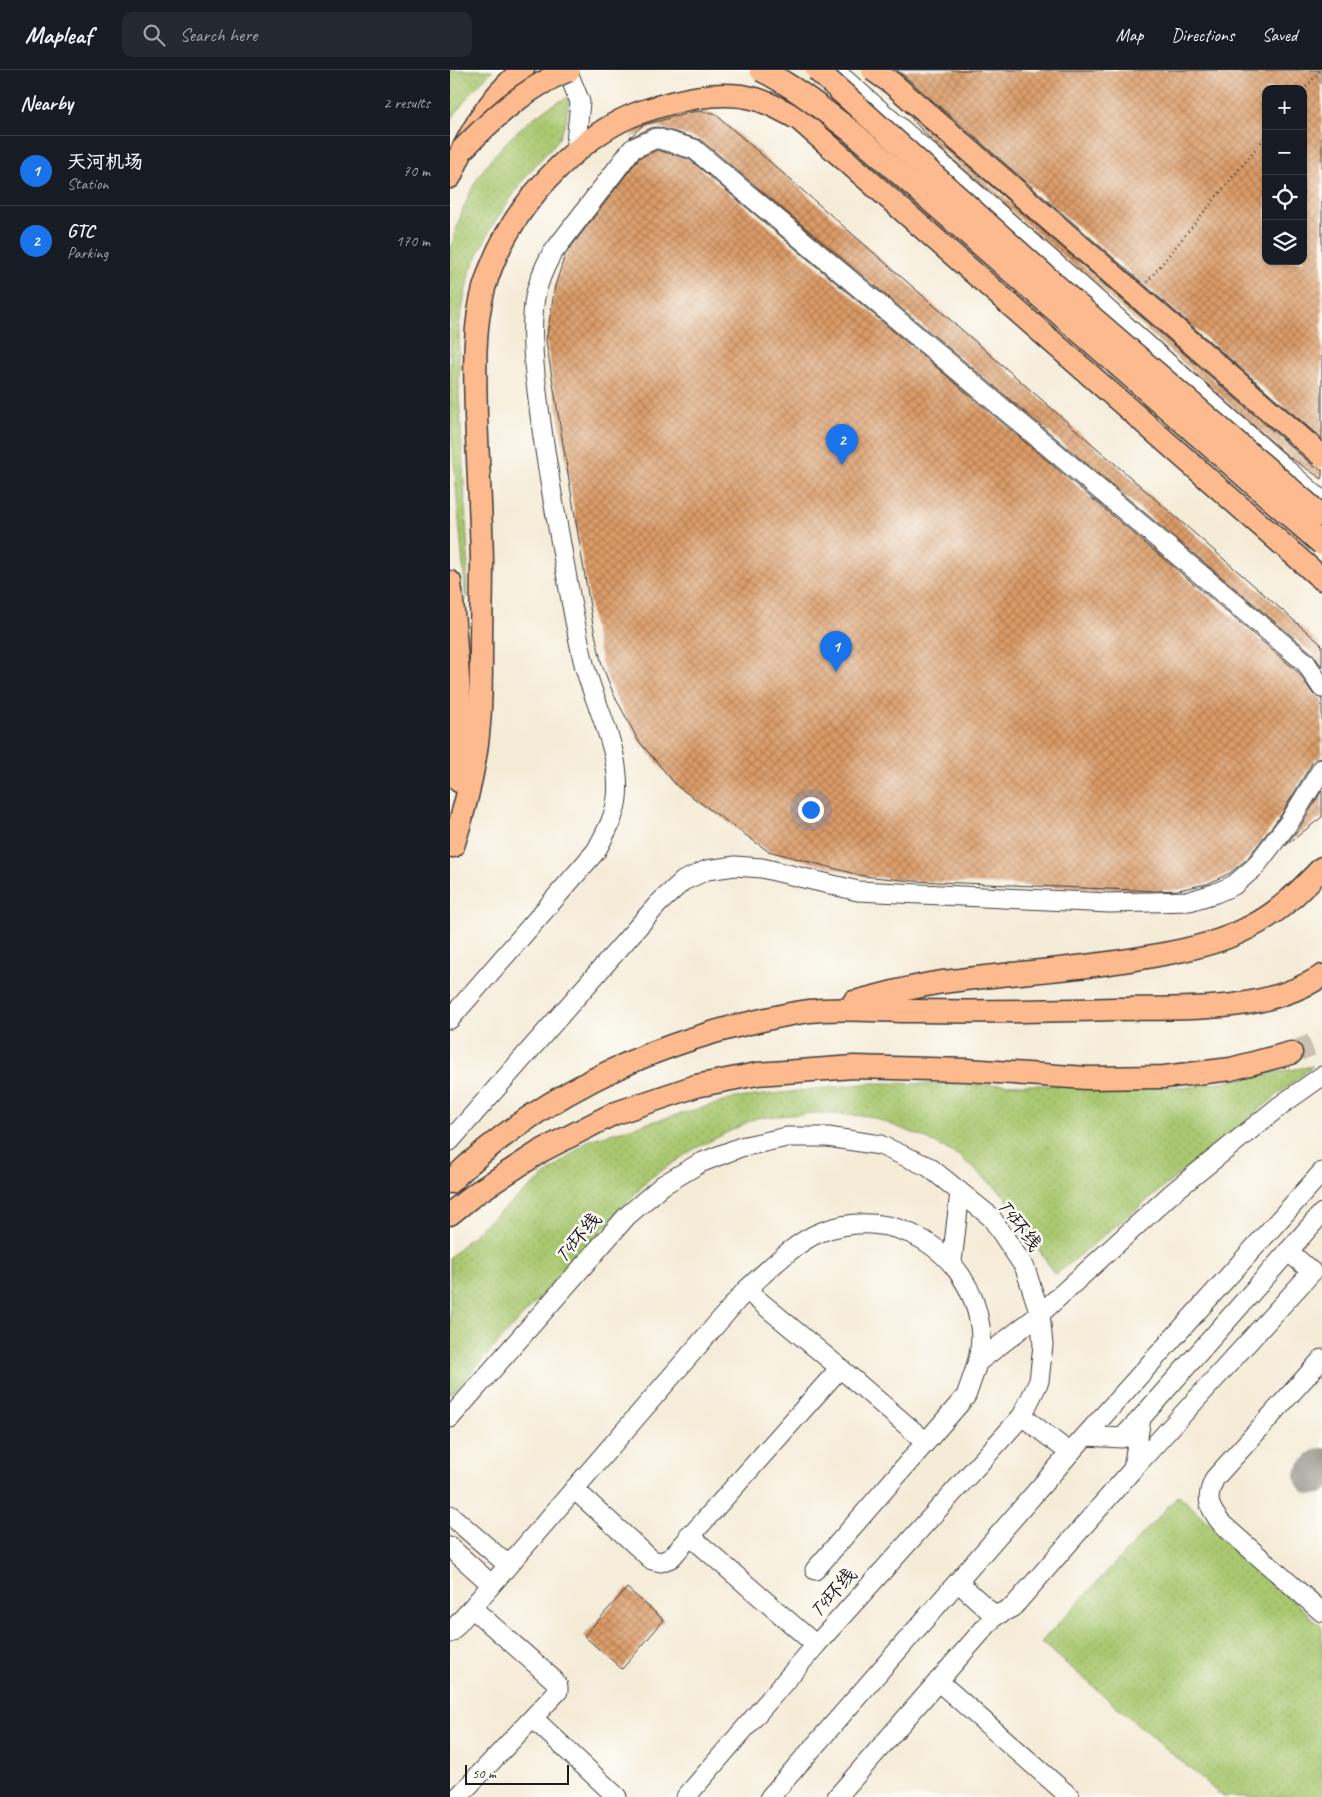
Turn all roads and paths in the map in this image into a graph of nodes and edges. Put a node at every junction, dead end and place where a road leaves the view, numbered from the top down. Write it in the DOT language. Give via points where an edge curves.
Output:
graph roads {
  1 [pos="523,70"];
  2 [pos="568,70"];
  3 [pos="761,70"];
  4 [pos="818,70"];
  5 [pos="834,70"];
  6 [pos="873,70"];
  7 [pos="1321,70"];
  8 [pos="1307,86"];
  9 [pos="1262,141"];
  10 [pos="462,150"];
  11 [pos="575,152"];
  12 [pos="450,177"];
  13 [pos="1147,282"];
  14 [pos="1322,456"];
  15 [pos="1322,501"];
  16 [pos="1322,516"];
  17 [pos="1322,544"];
  18 [pos="1322,579"];
  19 [pos="450,582"];
  20 [pos="1322,688"];
  21 [pos="1322,769"];
  22 [pos="452,854"];
  23 [pos="1322,868"];
  24 [pos="1322,976"];
  25 [pos="821,1010"];
  26 [pos="450,1018"];
  27 [pos="1291,1053"];
  28 [pos="1322,1076"];
  29 [pos="450,1142"];
  30 [pos="1322,1172"];
  31 [pos="450,1182"];
  32 [pos="960,1192"];
  33 [pos="1322,1212"];
  34 [pos="450,1214"];
  35 [pos="1288,1251"];
  36 [pos="952,1262"];
  37 [pos="746,1290"];
  38 [pos="1040,1314"];
  39 [pos="1322,1359"];
  40 [pos="978,1362"];
  41 [pos="840,1368"];
  42 [pos="1022,1416"];
  43 [pos="450,1418"];
  44 [pos="1141,1418"];
  45 [pos="1086,1436"];
  46 [pos="926,1442"];
  47 [pos="1070,1454"];
  48 [pos="1133,1469"];
  49 [pos="574,1489"];
  50 [pos="454,1518"];
  51 [pos="689,1535"];
  52 [pos="450,1547"];
  53 [pos="508,1565"];
  54 [pos="815,1570"];
  55 [pos="958,1582"];
  56 [pos="491,1584"];
  57 [pos="472,1608"];
  58 [pos="1322,1612"];
  59 [pos="994,1616"];
  60 [pos="450,1633"];
  61 [pos="816,1645"];
  62 [pos="938,1681"];
  63 [pos="534,1718"];
  64 [pos="458,1797"];
  65 [pos="617,1797"];
  66 [pos="686,1797"];
  67 [pos="770,1797"];
  68 [pos="837,1797"];
  69 [pos="1070,1797"];
  1 -- 10 [label="main road, bridge" via="492,100"];
  2 -- 10 [label="main road, bridge" via="504,109"];
  2 -- 11 [label="street" via="580,102"];
  3 -- 17 [label="main road, bridge" via="813,102 851,131"];
  4 -- 16 [label="main road, bridge" via="1071,299"];
  5 -- 15 [label="street"];
  6 -- 14 [label="main road, bridge"];
  7 -- 8 [label="path"];
  9 -- 13 [label="path"];
  10 -- 12 [label="main road"];
  11 -- 18 [label="main road" via="624,118 699,97 755,99 780,108 800,120"];
  11 -- 22 [label="main road" via="539,186 509,230 483,290 476,357 482,561 479,714 472,775"];
  19 -- 22 [label="main road" via="460,723 458,797"];
  20 -- 26 [label="street" via="1306,664 694,149 656,138 632,149 551,255 535,297 533,326 542,437 567,580 583,661 612,746 617,799 609,826 596,851"];
  21 -- 29 [label="street" via="1290,821 1254,867 1234,884 1190,901 1109,903 858,891 762,868 735,866 706,870 684,881 658,904"];
  23 -- 25 [label="main road" via="1298,894 1272,914 1245,930 1214,942 1138,959 942,982"];
  24 -- 25 [label="main road" via="1280,995 1237,1004 1051,1011"];
  25 -- 31 [label="main road" via="779,1016 704,1035 616,1069 533,1115 471,1161"];
  27 -- 34 [label="main road" via="1231,1069 1164,1077 1087,1078 854,1067 757,1074 696,1086 613,1114 541,1150"];
  28 -- 38 [label="street" via="1171,1194"];
  30 -- 45 [label="street"];
  32 -- 36 [label="street"];
  32 -- 38 [label="street, T4环线" via="991,1217 1025,1268"];
  32 -- 43 [label="street, T4环线" via="929,1167 880,1146 828,1137 787,1137 741,1147 700,1162 663,1185 627,1216"];
  33 -- 35 [label="street"];
  35 -- 44 [label="street"];
  35 -- 48 [label="street" via="1312,1272"];
  36 -- 37 [label="street" via="924,1239 891,1226 855,1223 820,1232 790,1251"];
  36 -- 40 [label="street" via="972,1292 981,1327"];
  37 -- 41 [label="street"];
  37 -- 49 [label="street"];
  38 -- 40 [label="street"];
  38 -- 42 [label="street, T4环线" via="1043,1345 1039,1381"];
  39 -- 58 [label="street" via="1214,1478 1208,1492 1211,1511 1222,1524"];
  40 -- 46 [label="street" via="966,1396"];
  41 -- 46 [label="street"];
  41 -- 51 [label="street"];
  42 -- 47 [label="street"];
  42 -- 61 [label="street, T4环线"];
  44 -- 45 [label="street" via="1122,1438"];
  44 -- 48 [label="street"];
  45 -- 47 [label="street"];
  46 -- 54 [label="street"];
  47 -- 55 [label="street"];
  48 -- 59 [label="street" via="1013,1608"];
  49 -- 51 [label="street" via="652,1560 661,1562 670,1558"];
  49 -- 53 [label="street"];
  50 -- 53 [label="street"];
  51 -- 61 [label="street"];
  52 -- 56 [label="street"];
  53 -- 56 [label="street"];
  55 -- 59 [label="street"];
  55 -- 67 [label="street"];
  56 -- 57 [label="street"];
  57 -- 60 [label="street"];
  57 -- 63 [label="street" via="558,1686 558,1691"];
  59 -- 62 [label="street"];
  61 -- 66 [label="street, T4环线"];
  62 -- 68 [label="street"];
  62 -- 69 [label="street"];
  63 -- 64 [label="street"];
  63 -- 65 [label="street"];
}
